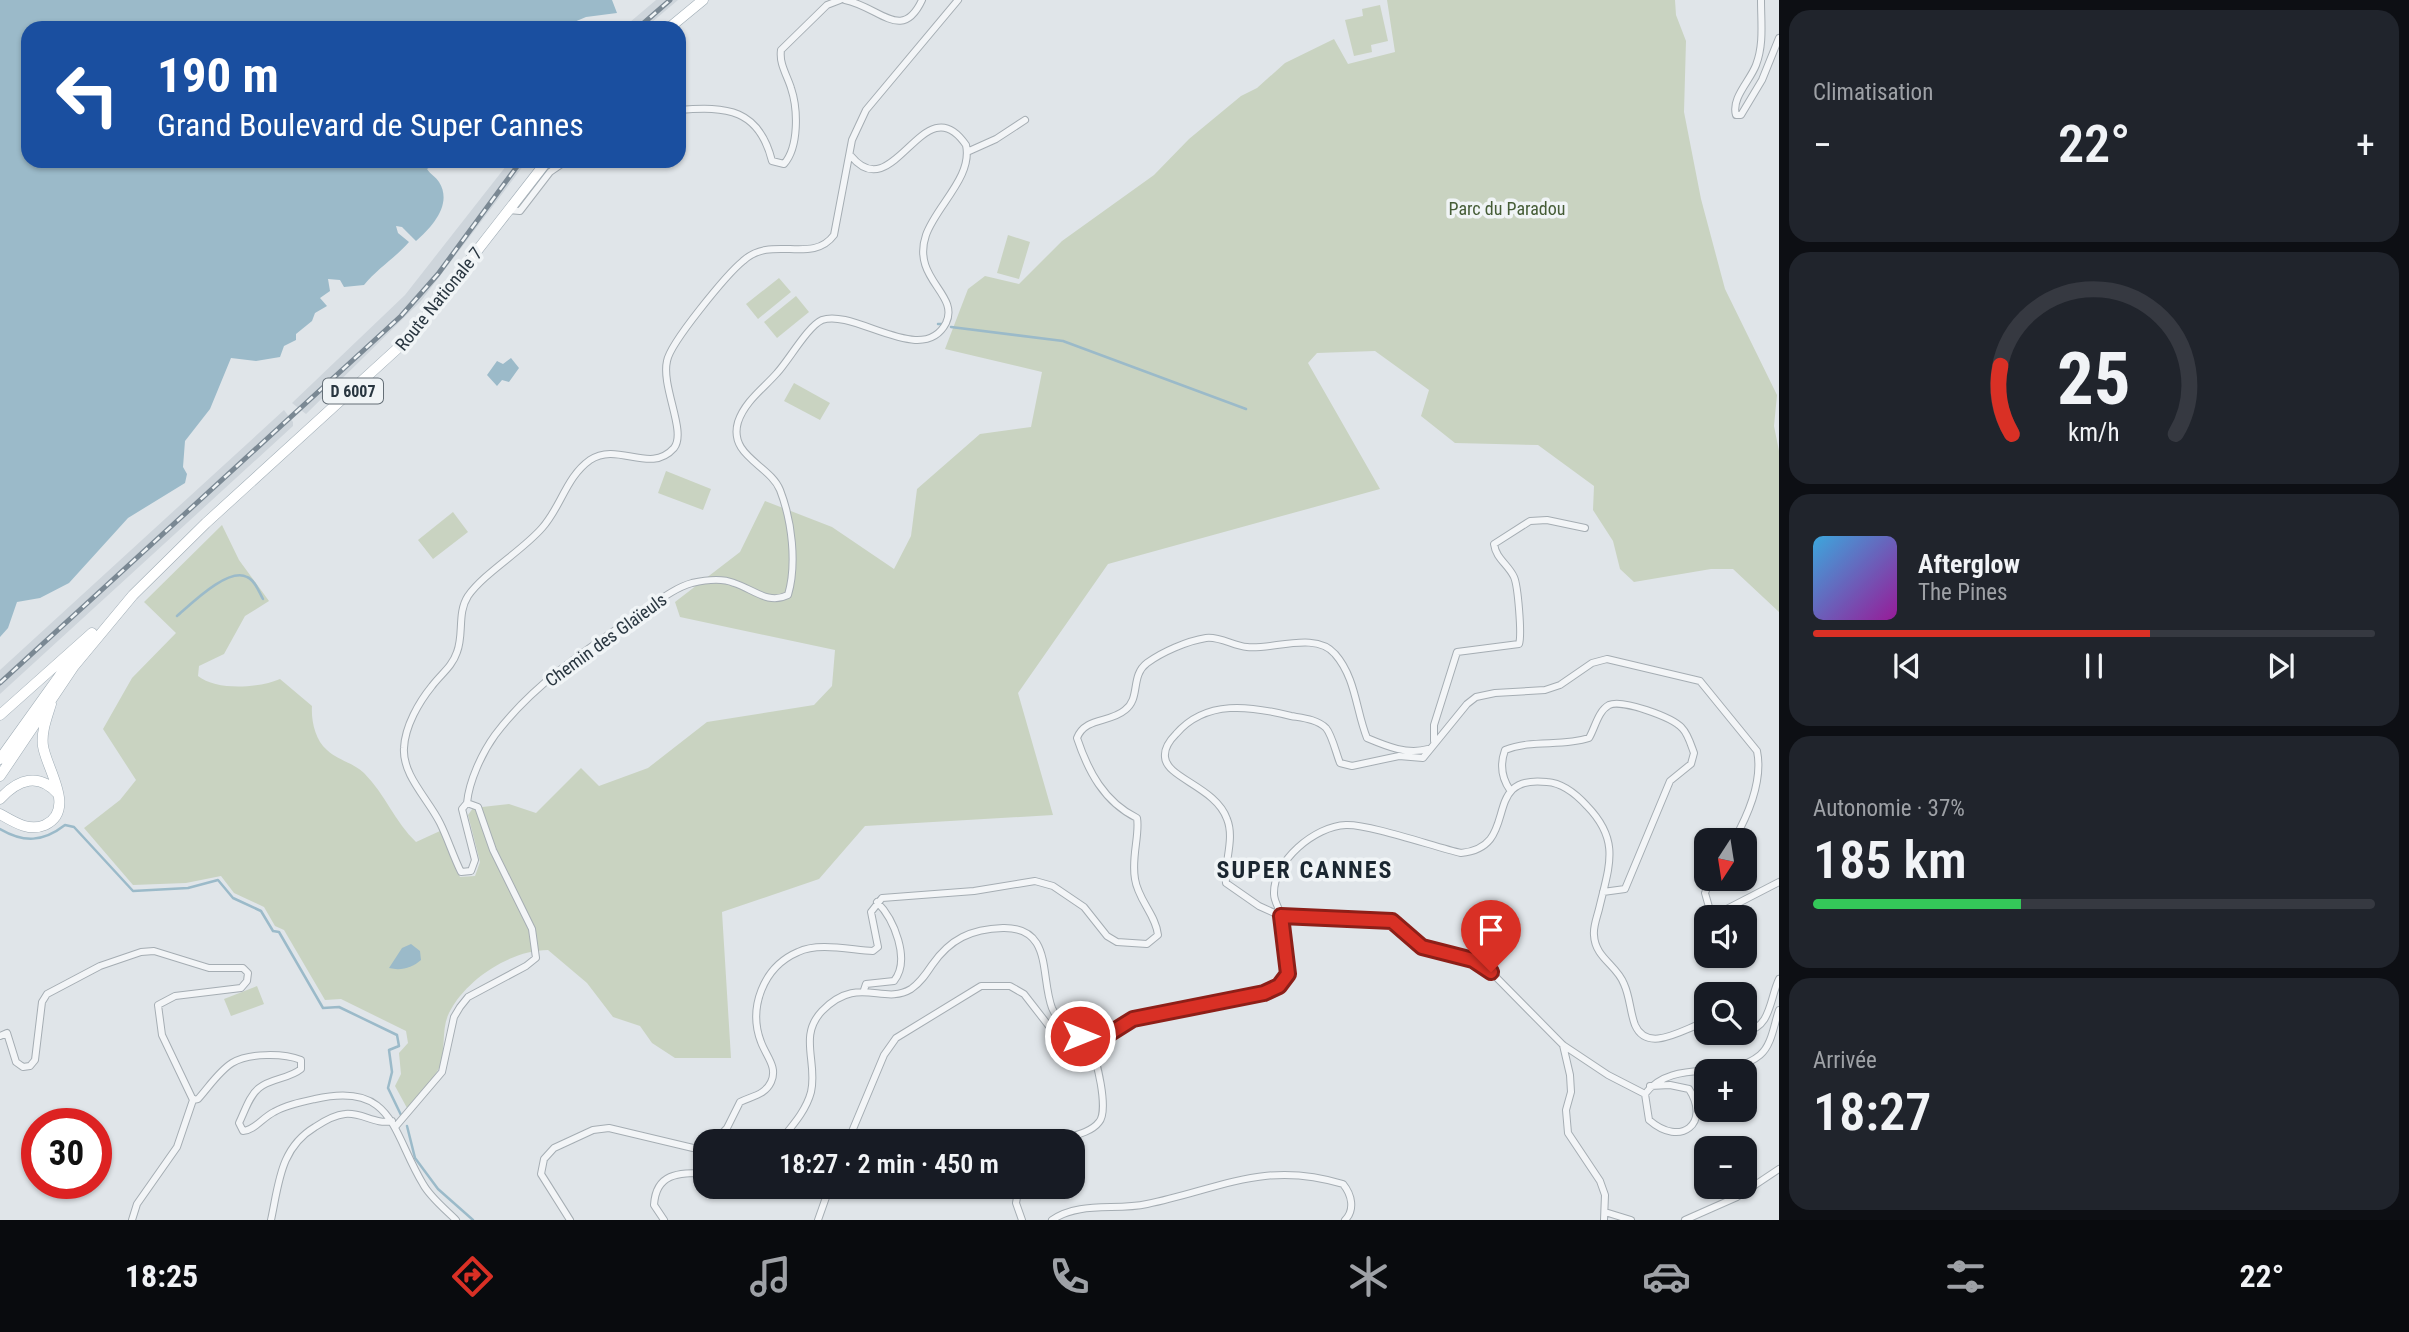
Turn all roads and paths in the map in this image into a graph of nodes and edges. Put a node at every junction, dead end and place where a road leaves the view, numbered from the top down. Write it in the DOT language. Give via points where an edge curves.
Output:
graph roads {
  1 [pos="697,0"];
  2 [pos="703,0"];
  3 [pos="842,0"];
  4 [pos="922,0"];
  5 [pos="957,0"];
  6 [pos="1760,0"];
  7 [pos="672,21"];
  8 [pos="678,21"];
  9 [pos="1779,38"];
  10 [pos="686,110"];
  11 [pos="1025,120"];
  12 [pos="967,152"];
  13 [pos="851,156"];
  14 [pos="536,168"];
  15 [pos="541,168"];
  16 [pos="556,168"];
  17 [pos="508,210"];
  18 [pos="1585,528"];
  19 [pos="130,593"];
  20 [pos="92,633"];
  21 [pos="54,697"];
  22 [pos="0,715"];
  23 [pos="1434,741"];
  24 [pos="1428,749"];
  25 [pos="0,760"];
  26 [pos="0,776"];
  27 [pos="1510,790"];
  28 [pos="59,796"];
  29 [pos="0,799"];
  30 [pos="467,803"];
  31 [pos="0,814"];
  32 [pos="1741,828"];
  33 [pos="1779,882"];
  34 [pos="1705,891"];
  35 [pos="1603,892"];
  36 [pos="877,902"];
  37 [pos="1281,916"];
  38 [pos="1779,979"];
  39 [pos="864,990"];
  40 [pos="1779,1010"];
  41 [pos="1694,1027"];
  42 [pos="1757,1027"];
  43 [pos="0,1036"];
  44 [pos="1563,1045"];
  45 [pos="1090,1046"];
  46 [pos="1650,1086"];
  47 [pos="1645,1094"];
  48 [pos="192,1100"];
  49 [pos="394,1124"];
  50 [pos="726,1129"];
  51 [pos="789,1129"];
  52 [pos="853,1129"];
  53 [pos="1085,1131"];
  54 [pos="693,1148"];
  55 [pos="1779,1169"];
  56 [pos="693,1174"];
  57 [pos="825,1199"];
  58 [pos="1017,1199"];
  59 [pos="1604,1216"];
  60 [pos="132,1220"];
  61 [pos="271,1220"];
  62 [pos="456,1220"];
  63 [pos="570,1220"];
  64 [pos="664,1220"];
  65 [pos="818,1220"];
  66 [pos="1022,1220"];
  67 [pos="1052,1220"];
  68 [pos="1345,1220"];
  69 [pos="1631,1220"];
  70 [pos="1685,1220"];
  1 -- 7 [label="main road"];
  2 -- 8 [label="main road"];
  3 -- 4 [label="street" via="860,3 900,22 915,14"];
  3 -- 10 [label="street" via="827,5 781,50 793,92 795,137 793,154 784,164 772,161 762,133 748,117 716,108"];
  5 -- 13 [label="street" via="866,110 852,140"];
  6 -- 9 [label="street" via="1762,48 1740,94 1736,115 1741,116 1762,80"];
  11 -- 12 [label="street"];
  12 -- 13 [label="street" via="960,136 939,127 927,131 887,167 860,166"];
  12 -- 30 [label="street, Chemin des Glaïeuls" via="967,162 923,246 922,260 949,312 942,329 922,339 904,338 853,323 822,320 751,398 738,422 741,450 779,488 792,565 788,595 768,599 732,582 714,580 691,583 670,593 595,644 507,720 487,746"];
  13 -- 30 [label="street" via="834,235 828,243 802,250 760,249 742,261 675,342 665,377 679,428 677,445 663,458 649,461 606,454 592,458 570,481 550,519 535,536 468,595 458,651 416,711 404,748 410,774 440,822 461,872 471,871 475,860 462,809"];
  14 -- 19 [label="main road, D 6007" via="406,335"];
  15 -- 17 [label="main road, Route Nationale 7 / D 6007"];
  16 -- 17 [label="street" via="520,211"];
  17 -- 19 [label="main road, Route Nationale 7 / D 6007" via="409,338"];
  18 -- 23 [label="street" via="1530,521 1494,544 1518,589 1522,636 1519,644 1510,647 1457,652 1434,725"];
  19 -- 20 [label="main road, Route Nationale 7 / D 6007"];
  19 -- 21 [label="main road, D 6007"];
  20 -- 22 [label="main road"];
  20 -- 25 [label="main road, D 6007"];
  21 -- 26 [label="main road, D 6007"];
  21 -- 28 [label="main road" via="43,743"];
  23 -- 24 [label="street"];
  23 -- 32 [label="street" via="1476,697 1545,690 1592,663 1608,659 1681,674 1700,681 1757,751 1748,815"];
  24 -- 36 [label="street" via="1400,750 1367,738 1355,691 1335,653 1324,645 1247,647 1208,638 1145,664 1136,675 1134,698 1127,709 1080,729 1077,738 1107,798 1137,818 1134,875 1158,935 1147,944 1117,942 1084,907 1053,886 1035,881"];
  24 -- 37 [label="street" via="1423,758 1399,756 1352,766 1340,763 1327,730 1314,721 1251,706 1187,721 1168,742 1165,758 1171,771 1212,795 1227,817 1226,883"];
  27 -- 35 [label="street" via="1527,781 1550,782 1577,795 1595,814 1609,834 1611,854"];
  27 -- 35 [label="street" via="1501,762 1505,750 1519,744 1589,738 1601,711 1610,705 1625,704 1670,719 1684,729 1694,753 1691,764 1670,781 1625,889"];
  27 -- 37 [label="street" via="1496,832 1488,845 1475,852 1461,853 1348,825 1321,829 1303,841 1277,881 1274,895"];
  28 -- 29 [label="main road" via="45,782 30,780 16,784"];
  28 -- 31 [label="main road" via="55,817 43,825 28,827"];
  30 -- 49 [label="street" via="478,807 492,849 533,929 536,958 468,997 454,1017 442,1072"];
  33 -- 34 [label="street" via="1718,913 1709,907"];
  35 -- 41 [label="street" via="1593,934 1596,947 1624,982 1636,1028 1660,1040"];
  36 -- 39 [label="street" via="888,916 902,953 902,971 894,981 866,984"];
  36 -- 50 [label="street" via="871,912 879,940 873,951 798,951 766,978 754,1020 773,1067 772,1082 763,1094 740,1102"];
  37 -- 44 [label="street" via="1392,921 1422,947 1473,960 1491,972"];
  37 -- 45 [label="street" via="1288,974 1279,986 1264,993 1133,1019"];
  38 -- 42 [label="street" via="1768,1014"];
  39 -- 45 [label="street" via="909,990 944,948 962,935 1022,929 1043,956 1053,1011"];
  39 -- 51 [label="street" via="835,999 810,1028 811,1090 804,1110"];
  40 -- 46 [label="street" via="1768,1044 1745,1063 1669,1076"];
  43 -- 48 [label="street" via="7,1033 16,1062 30,1066 47,994 133,954 154,951 193,965 243,968 248,973 241,988 175,996 158,1005 162,1035"];
  44 -- 47 [label="street"];
  44 -- 59 [label="street" via="1571,1092 1566,1110 1568,1133 1600,1181"];
  45 -- 52 [label="street" via="1072,1047 1059,1039 1024,994 1010,986 981,986 896,1038 884,1055"];
  45 -- 53 [label="street" via="1104,1112 1099,1122"];
  46 -- 47 [label="street"];
  46 -- 47 [label="street" via="1689,1089 1697,1111 1692,1124 1684,1132 1670,1134 1659,1129 1649,1120"];
  48 -- 49 [label="street" via="242,1058 292,1057 301,1060 301,1069 261,1086 252,1095 239,1123 243,1131 253,1129 276,1110 331,1095 365,1099"];
  48 -- 60 [label="street" via="177,1147 142,1195"];
  49 -- 61 [label="street" via="344,1114 302,1135 283,1161"];
  49 -- 62 [label="street" via="423,1186"];
  54 -- 63 [label="street" via="609,1128 593,1130 554,1148 544,1159 541,1174"];
  55 -- 70 [label="street" via="1737,1197"];
  56 -- 64 [label="street" via="669,1175 660,1183 654,1205"];
  57 -- 65 [label="street"];
  58 -- 66 [label="street"];
  59 -- 69 [label="street"];
  67 -- 68 [label="street" via="1088,1207 1144,1205 1248,1176 1277,1175 1343,1184 1351,1198"];
}
